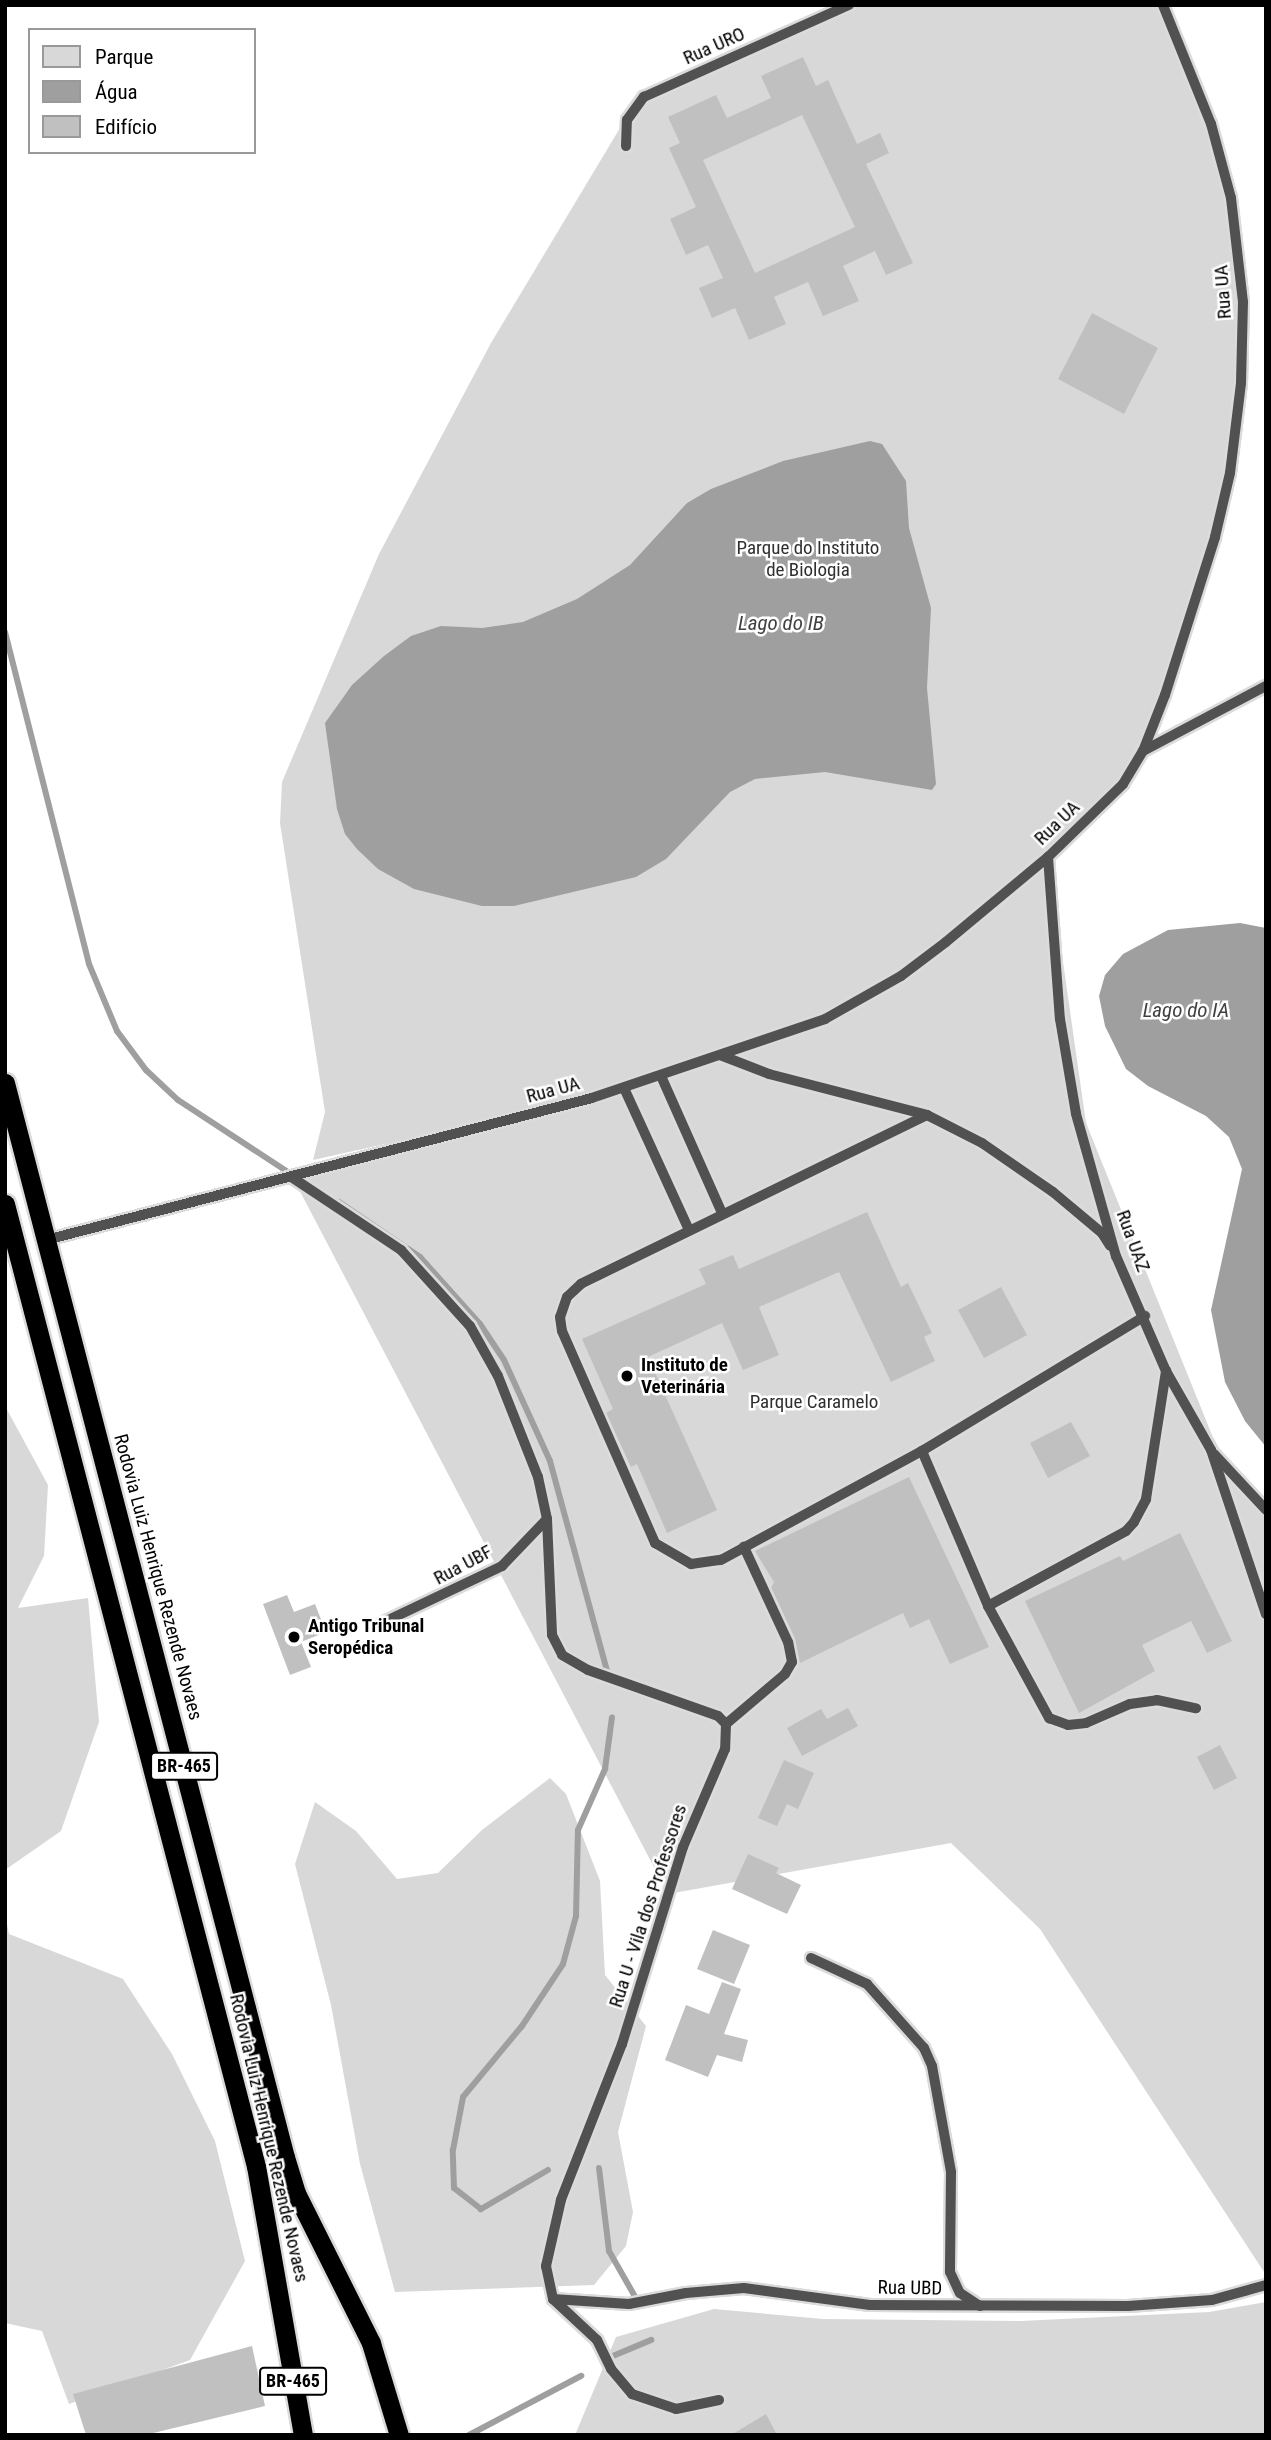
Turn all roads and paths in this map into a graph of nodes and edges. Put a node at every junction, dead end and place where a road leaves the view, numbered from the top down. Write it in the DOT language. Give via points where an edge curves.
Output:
graph roads {
  1 [pos="849,5"];
  2 [pos="1163,5"];
  3 [pos="626,146"];
  4 [pos="1266,686"];
  5 [pos="1143,751"];
  6 [pos="1048,857"];
  7 [pos="719,1055"];
  8 [pos="662,1076"];
  9 [pos="5,1083"];
  10 [pos="624,1088"];
  11 [pos="928,1115"];
  12 [pos="293,1178"];
  13 [pos="5,1204"];
  14 [pos="722,1213"];
  15 [pos="689,1230"];
  16 [pos="46,1240"];
  17 [pos="1116,1256"];
  18 [pos="1145,1316"];
  19 [pos="1166,1371"];
  20 [pos="1211,1450"];
  21 [pos="922,1451"];
  22 [pos="1266,1510"];
  23 [pos="547,1519"];
  24 [pos="744,1547"];
  25 [pos="988,1606"];
  26 [pos="1266,1614"];
  27 [pos="383,1623"];
  28 [pos="1196,1707"];
  29 [pos="726,1724"];
  30 [pos="811,1958"];
  31 [pos="1266,2285"];
  32 [pos="553,2299"];
  33 [pos="980,2307"];
  34 [pos="719,2400"];
  35 [pos="303,2435"];
  36 [pos="399,2435"];
  1 -- 3 [label="lane, Rua URO" via="644,97 629,113"];
  2 -- 5 [label="lane, Rua UA" via="1211,124 1231,198 1243,302 1241,383 1230,473 1215,537"];
  4 -- 5 [label="lane"];
  5 -- 6 [label="lane, Rua UA" via="1123,784"];
  6 -- 7 [label="lane, Rua UA" via="901,976 825,1019"];
  6 -- 17 [label="lane, Rua UAZ" via="1060,1019 1076,1114"];
  7 -- 8 [label="lane, Rua UA"];
  7 -- 11 [label="lane" via="769,1073"];
  8 -- 10 [label="lane, Rua UA"];
  8 -- 14 [label="lane"];
  9 -- 16 [label="highway, Rodovia Luiz Henrique Rezende Novaes / BR-465"];
  10 -- 12 [label="lane, Rua UA"];
  10 -- 15 [label="lane"];
  11 -- 14 [label="lane"];
  11 -- 17 [label="lane" via="982,1143 1054,1192 1102,1233"];
  12 -- 16 [label="lane, Rua UA"];
  12 -- 23 [label="lane" via="401,1250 470,1326 514,1410"];
  13 -- 35 [label="highway, Rodovia Luiz Henrique Rezende Novaes / BR-465" via="256,2166"];
  14 -- 15 [label="lane"];
  15 -- 24 [label="lane" via="573,1289 562,1306 560,1325 655,1543 691,1564 721,1560"];
  16 -- 36 [label="highway, Rodovia Luiz Henrique Rezende Novaes / BR-465" via="285,2157 301,2203 371,2343"];
  17 -- 18 [label="lane, Rua UAZ"];
  18 -- 19 [label="lane, Rua UAZ"];
  18 -- 21 [label="lane"];
  19 -- 20 [label="lane, Rua UAZ"];
  19 -- 25 [label="lane" via="1146,1499 1134,1522 1126,1531"];
  20 -- 22 [label="lane"];
  20 -- 26 [label="lane, Rua UAZ"];
  21 -- 24 [label="lane"];
  21 -- 25 [label="lane"];
  23 -- 27 [label="lane, Rua UBF" via="502,1566"];
  23 -- 29 [label="lane" via="552,1635 562,1655 588,1670 718,1716"];
  24 -- 29 [label="lane" via="789,1642 792,1662 785,1674"];
  25 -- 28 [label="lane" via="1042,1709 1055,1723 1086,1723 1130,1704 1157,1700"];
  29 -- 32 [label="lane, Rua U - Vila dos Professores" via="725,1749 683,1847 622,2044 554,2225 546,2266"];
  30 -- 33 [label="lane" via="867,1984 924,2048 932,2066 951,2172 950,2272 960,2292"];
  31 -- 33 [label="lane, Rua UBD" via="1212,2300"];
  32 -- 33 [label="lane, Rua UBD" via="629,2304 744,2288 870,2305"];
  32 -- 34 [label="lane" via="597,2340 611,2369 632,2394 676,2409"];
}
